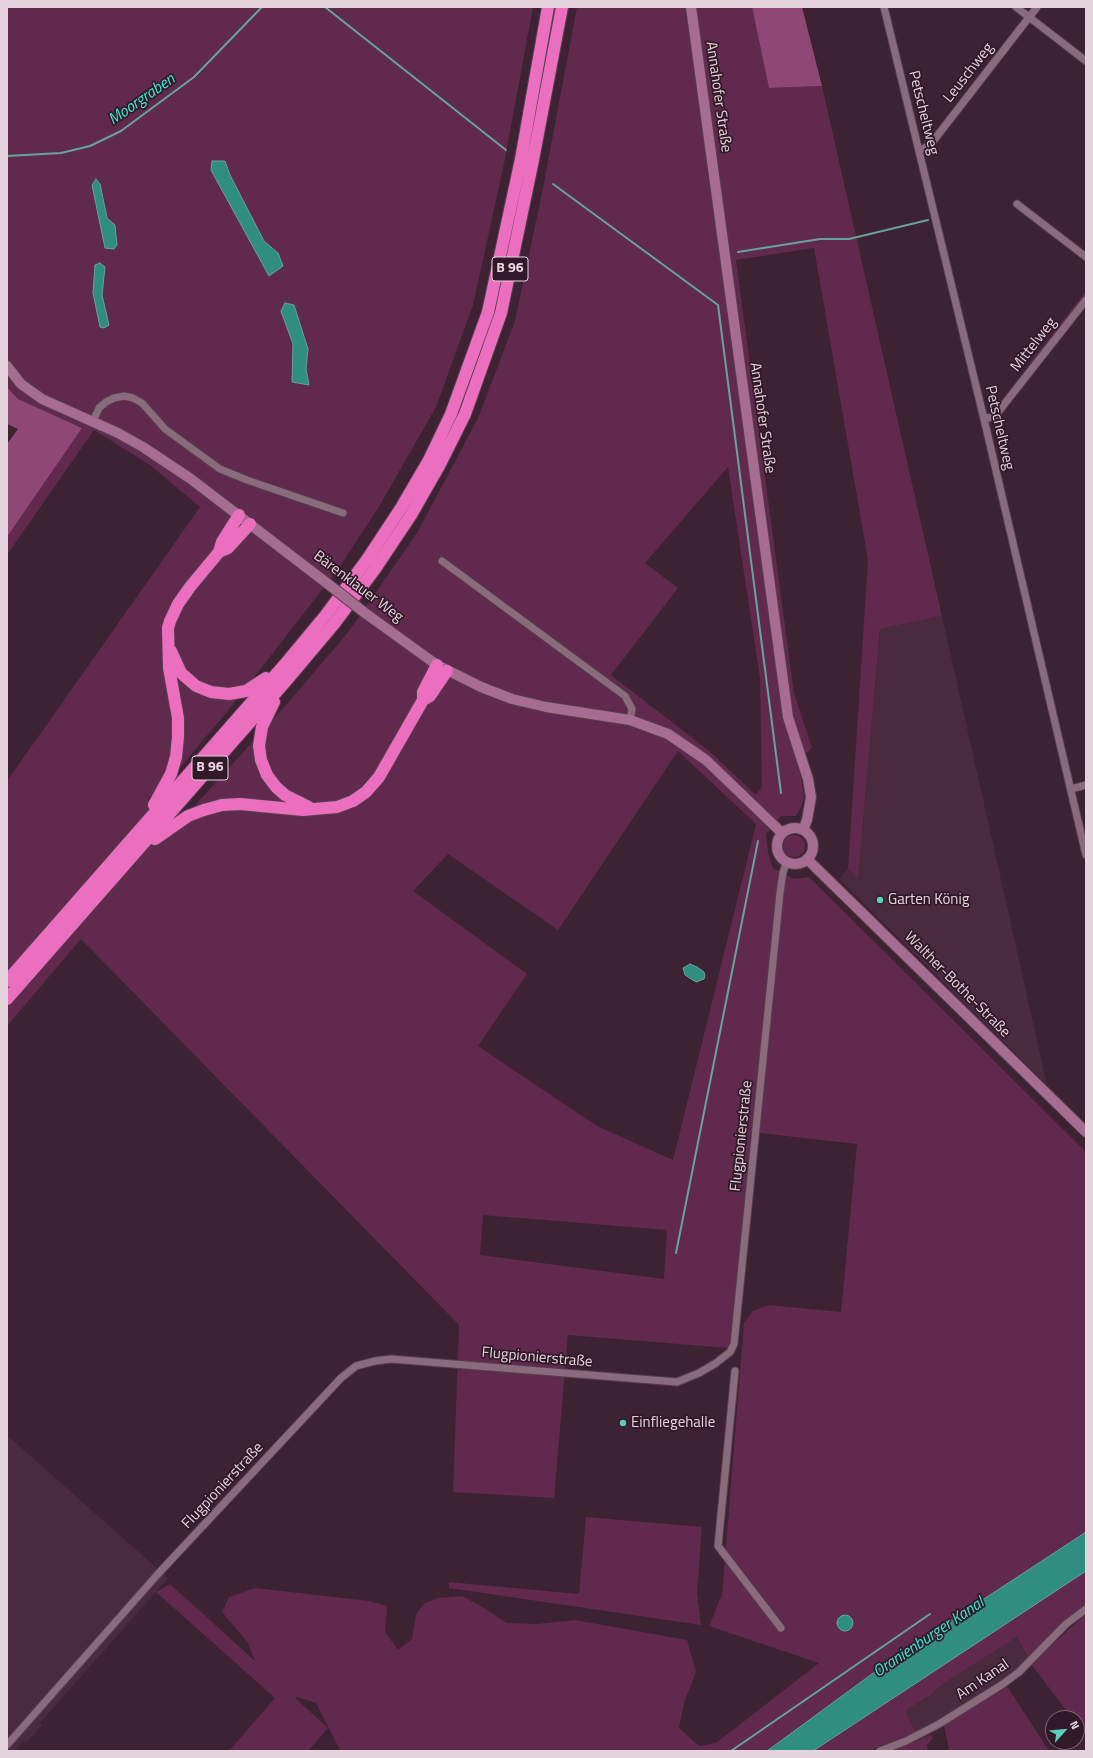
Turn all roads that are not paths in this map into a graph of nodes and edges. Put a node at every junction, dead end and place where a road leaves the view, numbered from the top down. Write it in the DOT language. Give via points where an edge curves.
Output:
graph roads {
  1 [pos="548,7"];
  2 [pos="562,7"];
  3 [pos="691,7"];
  4 [pos="884,7"];
  5 [pos="1016,7"];
  6 [pos="1037,7"];
  7 [pos="1029,17"];
  8 [pos="1086,61"];
  9 [pos="919,150"];
  10 [pos="1017,204"];
  11 [pos="1086,257"];
  12 [pos="1086,300"];
  13 [pos="7,366"];
  14 [pos="984,419"];
  15 [pos="93,421"];
  16 [pos="343,513"];
  17 [pos="239,516"];
  18 [pos="250,524"];
  19 [pos="219,552"];
  20 [pos="442,561"];
  21 [pos="168,639"];
  22 [pos="286,663"];
  23 [pos="442,668"];
  24 [pos="286,681"];
  25 [pos="630,720"];
  26 [pos="1086,785"];
  27 [pos="1071,789"];
  28 [pos="316,809"];
  29 [pos="803,830"];
  30 [pos="137,833"];
  31 [pos="782,833"];
  32 [pos="135,854"];
  33 [pos="1086,855"];
  34 [pos="807,859"];
  35 [pos="787,862"];
  36 [pos="7,981"];
  37 [pos="7,999"];
  38 [pos="1086,1132"];
  39 [pos="734,1371"];
  40 [pos="1086,1609"];
  41 [pos="781,1628"];
  42 [pos="7,1745"];
  43 [pos="880,1751"];
  1 -- 22 [label="highway, B 96" via="521,159 488,312 451,414 429,460 366,561"];
  2 -- 24 [label="highway, B 96" via="501,313 465,414 411,515 375,569 334,624"];
  3 -- 29 [label="street, Annahofer Straße" via="787,710 811,797"];
  4 -- 9 [label="street, Petscheltweg"];
  5 -- 7 [label="street"];
  6 -- 7 [label="street, Leuschweg"];
  7 -- 8 [label="street"];
  7 -- 9 [label="street, Leuschweg" via="934,140"];
  9 -- 14 [label="street, Petscheltweg"];
  10 -- 11 [label="street"];
  12 -- 14 [label="street, Mittelweg" via="995,416"];
  13 -- 15 [label="street, Bärenklauer Weg" via="21,384 42,399"];
  14 -- 27 [label="street, Petscheltweg"];
  15 -- 16 [label="street" via="99,408 106,402 124,396 133,398 142,403 165,429 220,469"];
  15 -- 17 [label="street, Bärenklauer Weg" via="143,447 191,479"];
  17 -- 18 [label="street, Bärenklauer Weg"];
  17 -- 19 [label="highway" via="222,542"];
  18 -- 19 [label="highway" via="228,548"];
  18 -- 23 [label="street, Bärenklauer Weg, bridge" via="365,613"];
  19 -- 21 [label="highway" via="178,604 168,628"];
  20 -- 25 [label="street" via="625,696 632,709"];
  21 -- 22 [label="highway" via="181,673 196,686 211,692 229,694 246,691"];
  21 -- 30 [label="highway" via="169,668 178,718 176,757 163,790"];
  22 -- 30 [label="highway, B 96"];
  23 -- 25 [label="street, Bärenklauer Weg" via="512,699"];
  23 -- 28 [label="highway" via="430,696 423,700 379,777 366,792 337,807"];
  24 -- 28 [label="highway" via="262,727 259,746 261,760 267,775 284,795"];
  24 -- 32 [label="highway, B 96"];
  25 -- 31 [label="street, Bärenklauer Weg" via="668,734 702,756"];
  26 -- 27 [label="street"];
  27 -- 33 [label="street, Petscheltweg"];
  28 -- 32 [label="highway" via="222,805 204,810 173,825"];
  29 -- 31 [label="street" via="791,828"];
  29 -- 34 [label="street" via="809,835 813,845"];
  30 -- 36 [label="highway, B 96"];
  31 -- 35 [label="street" via="777,841 777,849"];
  32 -- 37 [label="highway, B 96"];
  34 -- 35 [label="street" via="797,864"];
  34 -- 38 [label="street, Walther-Bothe-Straße"];
  35 -- 42 [label="street, Flugpionierstraße" via="780,893 734,1344 730,1352 699,1374 677,1382 391,1359 356,1366 341,1378 157,1575"];
  39 -- 41 [label="street" via="718,1546"];
  40 -- 43 [label="street, Am Kanal" via="1066,1624 1003,1684 939,1724"];
}
